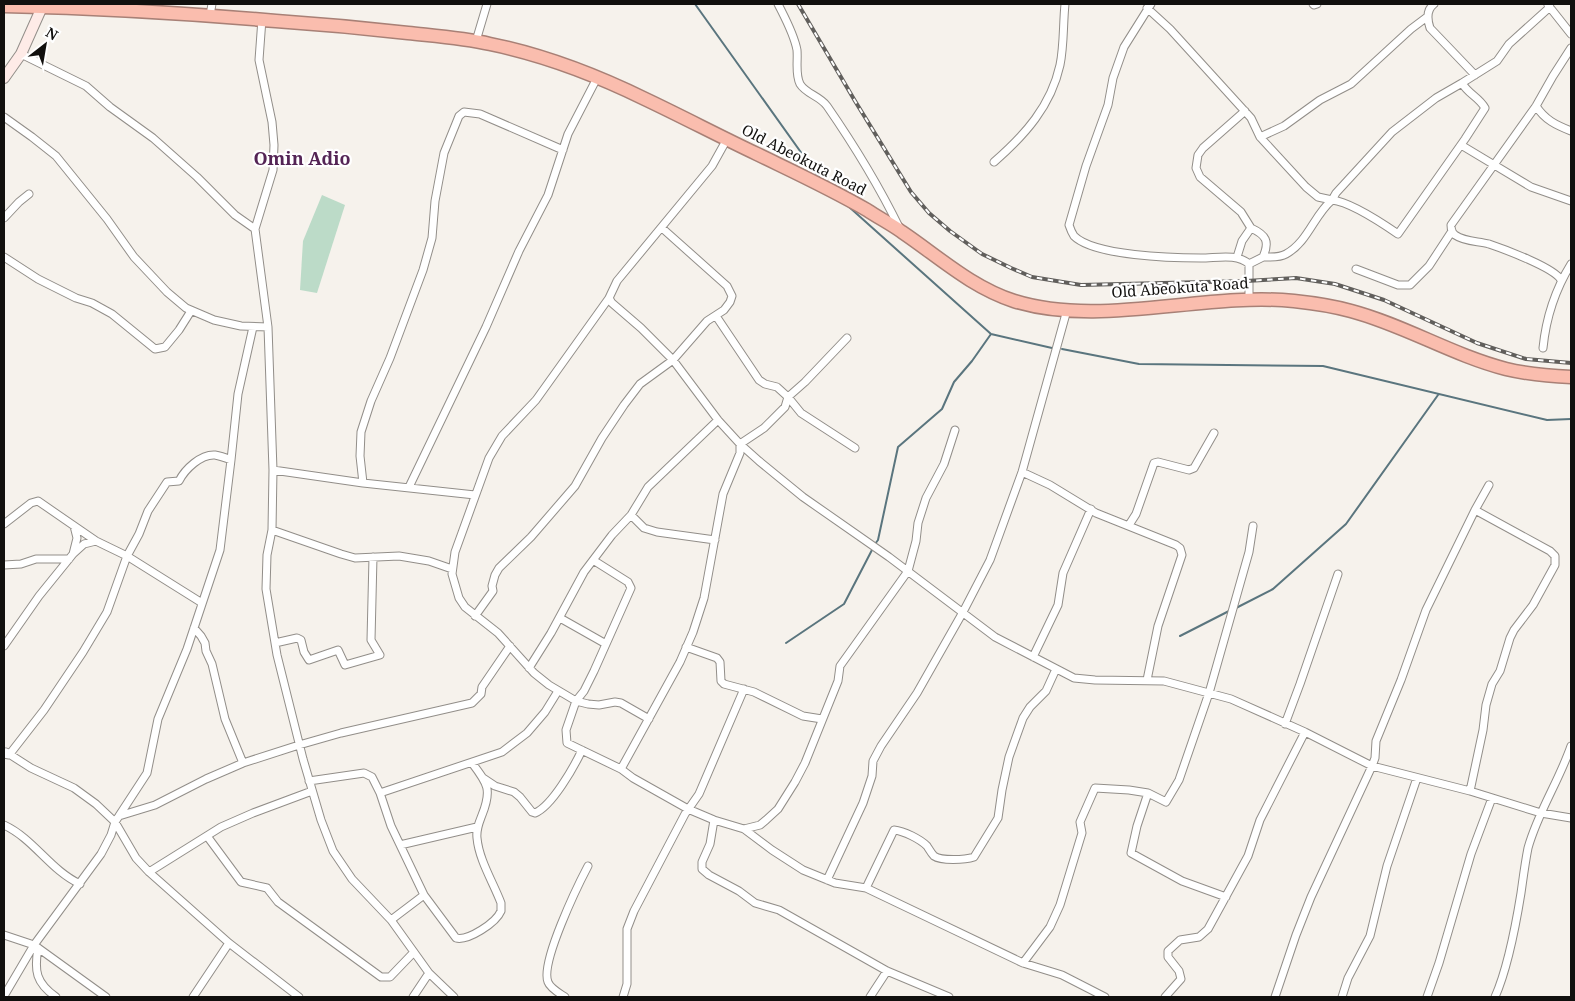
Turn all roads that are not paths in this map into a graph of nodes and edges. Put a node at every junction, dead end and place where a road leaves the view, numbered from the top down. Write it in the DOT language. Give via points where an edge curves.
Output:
graph roads {
  1 [pos="487,4"];
  2 [pos="778,4"];
  3 [pos="1065,4"];
  4 [pos="1312,4"];
  5 [pos="1317,4"];
  6 [pos="1434,4"];
  7 [pos="1549,5"];
  8 [pos="4,6"];
  9 [pos="1149,6"];
  10 [pos="42,7"];
  11 [pos="116,7"];
  12 [pos="211,9"];
  13 [pos="1427,17"];
  14 [pos="262,20"];
  15 [pos="1571,34"];
  16 [pos="476,41"];
  17 [pos="1571,48"];
  18 [pos="21,54"];
  19 [pos="1475,75"];
  20 [pos="4,78"];
  21 [pos="597,78"];
  22 [pos="1462,83"];
  23 [pos="1536,106"];
  24 [pos="1245,112"];
  25 [pos="4,117"];
  26 [pos="1571,132"];
  27 [pos="1260,137"];
  28 [pos="727,139"];
  29 [pos="1461,145"];
  30 [pos="563,150"];
  31 [pos="994,162"];
  32 [pos="1493,165"];
  33 [pos="29,194"];
  34 [pos="1332,200"];
  35 [pos="1571,201"];
  36 [pos="4,218"];
  37 [pos="662,228"];
  38 [pos="1250,228"];
  39 [pos="255,229"];
  40 [pos="901,231"];
  41 [pos="1452,231"];
  42 [pos="4,257"];
  43 [pos="1237,257"];
  44 [pos="1262,257"];
  45 [pos="1250,264"];
  46 [pos="1571,264"];
  47 [pos="1356,269"];
  48 [pos="1560,278"];
  49 [pos="609,298"];
  50 [pos="1249,300"];
  51 [pos="1067,310"];
  52 [pos="191,311"];
  53 [pos="716,316"];
  54 [pos="253,327"];
  55 [pos="268,327"];
  56 [pos="847,338"];
  57 [pos="1543,348"];
  58 [pos="673,360"];
  59 [pos="1571,377"];
  60 [pos="788,397"];
  61 [pos="718,420"];
  62 [pos="955,430"];
  63 [pos="1214,433"];
  64 [pos="740,444"];
  65 [pos="855,448"];
  66 [pos="232,460"];
  67 [pos="274,470"];
  68 [pos="1022,472"];
  69 [pos="363,482"];
  70 [pos="1489,485"];
  71 [pos="409,487"];
  72 [pos="474,495"];
  73 [pos="1091,510"];
  74 [pos="1475,510"];
  75 [pos="631,516"];
  76 [pos="4,524"];
  77 [pos="1130,525"];
  78 [pos="74,526"];
  79 [pos="1253,526"];
  80 [pos="272,530"];
  81 [pos="715,540"];
  82 [pos="96,541"];
  83 [pos="127,556"];
  84 [pos="71,557"];
  85 [pos="373,557"];
  86 [pos="593,560"];
  87 [pos="4,565"];
  88 [pos="452,569"];
  89 [pos="908,571"];
  90 [pos="1338,574"];
  91 [pos="202,603"];
  92 [pos="963,612"];
  93 [pos="476,616"];
  94 [pos="560,618"];
  95 [pos="194,628"];
  96 [pos="14,632"];
  97 [pos="4,634"];
  98 [pos="275,643"];
  99 [pos="606,644"];
  100 [pos="4,646"];
  101 [pos="510,646"];
  102 [pos="686,647"];
  103 [pos="1033,657"];
  104 [pos="529,668"];
  105 [pos="1056,669"];
  106 [pos="1148,680"];
  107 [pos="744,689"];
  108 [pos="558,692"];
  109 [pos="1209,693"];
  110 [pos="576,701"];
  111 [pos="648,719"];
  112 [pos="822,719"];
  113 [pos="1285,724"];
  114 [pos="1305,732"];
  115 [pos="299,745"];
  116 [pos="1571,746"];
  117 [pos="582,750"];
  118 [pos="6,753"];
  119 [pos="243,763"];
  120 [pos="472,763"];
  121 [pos="1372,766"];
  122 [pos="621,769"];
  123 [pos="483,778"];
  124 [pos="1417,778"];
  125 [pos="309,781"];
  126 [pos="312,791"];
  127 [pos="1470,791"];
  128 [pos="380,793"];
  129 [pos="1148,793"];
  130 [pos="1492,798"];
  131 [pos="688,809"];
  132 [pos="1541,813"];
  133 [pos="1571,818"];
  134 [pos="117,819"];
  135 [pos="714,820"];
  136 [pos="4,825"];
  137 [pos="477,827"];
  138 [pos="744,829"];
  139 [pos="207,836"];
  140 [pos="400,846"];
  141 [pos="588,866"];
  142 [pos="149,872"];
  143 [pos="827,880"];
  144 [pos="80,884"];
  145 [pos="866,888"];
  146 [pos="424,895"];
  147 [pos="1226,898"];
  148 [pos="391,920"];
  149 [pos="4,935"];
  150 [pos="228,942"];
  151 [pos="36,946"];
  152 [pos="414,952"];
  153 [pos="1023,963"];
  154 [pos="887,971"];
  155 [pos="429,973"];
  156 [pos="4,996"];
  157 [pos="56,997"];
  158 [pos="106,997"];
  159 [pos="193,997"];
  160 [pos="299,997"];
  161 [pos="413,997"];
  162 [pos="454,997"];
  163 [pos="565,997"];
  164 [pos="622,997"];
  165 [pos="870,997"];
  166 [pos="949,997"];
  167 [pos="1106,997"];
  168 [pos="1165,997"];
  169 [pos="1275,997"];
  170 [pos="1342,997"];
  171 [pos="1427,997"];
  172 [pos="1495,997"];
  1 -- 16 [label="street"];
  2 -- 40 [label="street" via="797,50 799,83 825,104 885,198"];
  3 -- 31 [label="street" via="1060,63 1052,90 1025,134"];
  4 -- 5 [label="street"];
  6 -- 13 [label="street"];
  7 -- 15 [label="street"];
  7 -- 19 [label="street" via="1509,44 1497,61"];
  8 -- 10 [label="highway, Old Abeokuta Road"];
  9 -- 24 [label="street"];
  9 -- 43 [label="street" via="1124,47 1112,78 1108,105 1069,225 1074,235 1098,248 1149,256"];
  10 -- 11 [label="highway, Old Abeokuta Road"];
  10 -- 18 [label="street"];
  11 -- 12 [label="highway, Old Abeokuta Road"];
  12 -- 14 [label="highway, Old Abeokuta Road"];
  13 -- 19 [label="street" via="1430,28"];
  13 -- 27 [label="street" via="1351,84 1320,100 1284,126"];
  14 -- 16 [label="highway, Old Abeokuta Road"];
  14 -- 39 [label="street" via="259,60 274,144 273,170"];
  16 -- 21 [label="highway, Old Abeokuta Road" via="544,58"];
  17 -- 23 [label="street"];
  18 -- 20 [label="street"];
  18 -- 39 [label="street" via="86,86 153,138 235,216"];
  19 -- 22 [label="street"];
  21 -- 28 [label="highway, Old Abeokuta Road"];
  21 -- 30 [label="street"];
  22 -- 29 [label="street" via="1485,108"];
  22 -- 34 [label="street" via="1436,98 1392,132"];
  23 -- 26 [label="street" via="1553,124"];
  23 -- 32 [label="street"];
  24 -- 27 [label="street"];
  24 -- 38 [label="street" via="1203,148 1196,168 1200,177 1241,212"];
  25 -- 52 [label="street" via="56,156 134,257 167,292"];
  27 -- 34 [label="street" via="1306,188 1318,197"];
  28 -- 37 [label="street" via="712,166"];
  28 -- 40 [label="highway, Old Abeokuta Road" via="839,194"];
  29 -- 32 [label="street"];
  29 -- 34 [label="street" via="1398,234 1368,214"];
  30 -- 69 [label="street" via="480,114 464,112 459,116 444,153 432,238 423,270 361,432"];
  30 -- 71 [label="street" via="548,195"];
  32 -- 35 [label="street" via="1531,187"];
  32 -- 41 [label="street" via="1454,219"];
  33 -- 36 [label="street"];
  34 -- 44 [label="street" via="1287,254"];
  37 -- 49 [label="street" via="617,281"];
  37 -- 53 [label="street" via="731,291 730,302"];
  38 -- 43 [label="street"];
  38 -- 44 [label="street" via="1259,232 1266,241"];
  39 -- 55 [label="street"];
  40 -- 51 [label="highway, Old Abeokuta Road" via="964,277 989,291 1016,301"];
  41 -- 47 [label="street" via="1429,266 1410,285 1398,285"];
  41 -- 48 [label="street" via="1471,242 1489,244 1540,264"];
  42 -- 52 [label="street" via="38,279 112,314 154,349 165,347"];
  43 -- 45 [label="street"];
  44 -- 45 [label="street"];
  45 -- 50 [label="street"];
  46 -- 48 [label="street"];
  48 -- 57 [label="street" via="1545,328"];
  49 -- 58 [label="street"];
  49 -- 72 [label="street" via="536,400 502,436"];
  50 -- 51 [label="highway, Old Abeokuta Road" via="1097,311"];
  50 -- 59 [label="highway, Old Abeokuta Road" via="1293,301 1350,310 1509,370"];
  51 -- 68 [label="street"];
  52 -- 54 [label="street" via="214,320"];
  53 -- 58 [label="street" via="707,321"];
  53 -- 60 [label="street" via="759,380 777,387"];
  54 -- 55 [label="street"];
  54 -- 66 [label="street" via="238,394"];
  55 -- 67 [label="street"];
  56 -- 60 [label="street"];
  58 -- 61 [label="street"];
  58 -- 93 [label="street" via="640,384 602,438 575,486 499,568 493,591"];
  60 -- 64 [label="street" via="785,406 764,428"];
  60 -- 65 [label="street" via="801,413"];
  61 -- 64 [label="street"];
  61 -- 75 [label="street" via="648,487"];
  62 -- 89 [label="street" via="944,464 926,498"];
  63 -- 77 [label="street" via="1194,468 1189,470 1154,463"];
  64 -- 81 [label="street" via="740,453 723,494"];
  64 -- 89 [label="street" via="802,497"];
  66 -- 83 [label="street" via="213,455 201,458 184,471 179,480 167,482 148,511"];
  66 -- 91 [label="street" via="220,550"];
  67 -- 69 [label="street"];
  67 -- 80 [label="street"];
  68 -- 73 [label="street"];
  68 -- 92 [label="street" via="990,560"];
  69 -- 71 [label="street"];
  70 -- 74 [label="street"];
  71 -- 72 [label="street"];
  72 -- 88 [label="street"];
  73 -- 77 [label="street"];
  73 -- 103 [label="street" via="1063,573 1058,606"];
  74 -- 121 [label="street" via="1426,610 1376,741"];
  74 -- 127 [label="street" via="1550,551 1556,560 1543,588 1514,630 1500,671 1492,684"];
  75 -- 81 [label="street" via="644,528 657,532"];
  75 -- 86 [label="street"];
  76 -- 78 [label="street" via="38,501"];
  77 -- 106 [label="street" via="1176,545 1182,555 1158,626"];
  78 -- 82 [label="street"];
  78 -- 84 [label="street" via="76,538"];
  79 -- 109 [label="street" via="1249,552"];
  80 -- 85 [label="street" via="355,558"];
  80 -- 98 [label="street" via="266,589"];
  81 -- 102 [label="street" via="704,598"];
  82 -- 83 [label="street"];
  82 -- 84 [label="street" via="84,544"];
  83 -- 91 [label="street"];
  83 -- 118 [label="street" via="107,612 83,652 44,710"];
  84 -- 87 [label="street"];
  84 -- 96 [label="street"];
  85 -- 88 [label="street" via="413,558"];
  85 -- 98 [label="street" via="371,640 380,655 344,665 338,650 309,660 301,640"];
  86 -- 94 [label="street"];
  86 -- 99 [label="street" via="630,585"];
  88 -- 93 [label="street" via="459,598"];
  89 -- 92 [label="street"];
  89 -- 112 [label="street" via="840,666 838,681"];
  90 -- 113 [label="street"];
  91 -- 95 [label="street"];
  92 -- 103 [label="street" via="995,637"];
  92 -- 143 [label="street" via="873,761 872,776 863,803"];
  93 -- 101 [label="street"];
  94 -- 99 [label="street"];
  94 -- 104 [label="street"];
  95 -- 119 [label="street" via="201,636 212,664 225,718"];
  95 -- 134 [label="street" via="158,719 147,773"];
  96 -- 97 [label="street"];
  96 -- 100 [label="street"];
  98 -- 115 [label="street"];
  99 -- 110 [label="street"];
  101 -- 104 [label="street"];
  101 -- 115 [label="street" via="472,703"];
  102 -- 107 [label="street" via="717,658 721,681"];
  102 -- 111 [label="street"];
  103 -- 105 [label="street"];
  104 -- 108 [label="street"];
  105 -- 106 [label="street" via="1074,678"];
  105 -- 145 [label="street" via="1046,690 1023,718 1010,757 998,818 974,857 941,859 926,845 894,830"];
  106 -- 109 [label="street"];
  107 -- 112 [label="street" via="794,713"];
  107 -- 131 [label="street" via="698,794"];
  108 -- 110 [label="street"];
  108 -- 120 [label="street" via="527,733 502,752"];
  109 -- 113 [label="street"];
  109 -- 129 [label="street" via="1179,780 1166,802"];
  110 -- 111 [label="street" via="599,705 615,702 629,706"];
  110 -- 117 [label="street" via="566,738 567,743"];
  111 -- 122 [label="street"];
  112 -- 138 [label="street" via="801,772 778,808 760,825"];
  113 -- 114 [label="street"];
  114 -- 121 [label="street"];
  114 -- 147 [label="street" via="1260,820 1248,856"];
  115 -- 119 [label="street"];
  115 -- 125 [label="street"];
  116 -- 132 [label="street"];
  117 -- 122 [label="street"];
  117 -- 123 [label="street" via="558,790 535,813 514,792"];
  118 -- 134 [label="street" via="74,788"];
  119 -- 134 [label="street" via="155,805"];
  120 -- 123 [label="street"];
  120 -- 128 [label="street"];
  121 -- 124 [label="street"];
  121 -- 169 [label="street" via="1308,904"];
  122 -- 131 [label="street"];
  123 -- 137 [label="street" via="487,802"];
  124 -- 127 [label="street"];
  124 -- 170 [label="street" via="1387,866 1370,936"];
  125 -- 126 [label="street"];
  125 -- 128 [label="street" via="365,773 372,778"];
  126 -- 139 [label="street"];
  126 -- 148 [label="street" via="333,851 352,879"];
  127 -- 130 [label="street"];
  128 -- 140 [label="street"];
  129 -- 147 [label="street" via="1131,853 1182,881"];
  129 -- 153 [label="street" via="1095,788 1080,822 1082,833 1060,904 1050,926"];
  130 -- 132 [label="street"];
  130 -- 171 [label="street"];
  131 -- 135 [label="street"];
  131 -- 164 [label="street" via="627,929 627,984"];
  132 -- 133 [label="street"];
  132 -- 172 [label="street" via="1528,850 1519,904"];
  134 -- 142 [label="street" via="136,858"];
  134 -- 144 [label="street" via="101,854"];
  135 -- 138 [label="street"];
  135 -- 154 [label="street" via="702,869 755,902 778,910"];
  136 -- 144 [label="street"];
  137 -- 140 [label="street"];
  137 -- 146 [label="street" via="480,852 501,903 495,919 485,929 459,940"];
  138 -- 143 [label="street" via="795,865"];
  139 -- 142 [label="street"];
  139 -- 152 [label="street" via="241,882 267,888 278,902 381,978 390,977"];
  140 -- 146 [label="street"];
  141 -- 163 [label="street" via="559,931 546,972 548,982"];
  142 -- 150 [label="street"];
  143 -- 145 [label="street"];
  144 -- 151 [label="street"];
  145 -- 153 [label="street"];
  146 -- 148 [label="street"];
  147 -- 168 [label="street" via="1208,929 1198,937 1180,940 1168,950 1168,957 1181,979"];
  148 -- 152 [label="street"];
  149 -- 151 [label="street"];
  150 -- 159 [label="street"];
  150 -- 160 [label="street"];
  151 -- 156 [label="street" via="23,960"];
  151 -- 157 [label="street" via="38,976 43,988"];
  151 -- 158 [label="street"];
  152 -- 155 [label="street"];
  153 -- 167 [label="street" via="1062,975"];
  154 -- 165 [label="street"];
  154 -- 166 [label="street"];
  155 -- 161 [label="street"];
  155 -- 162 [label="street"];
}
